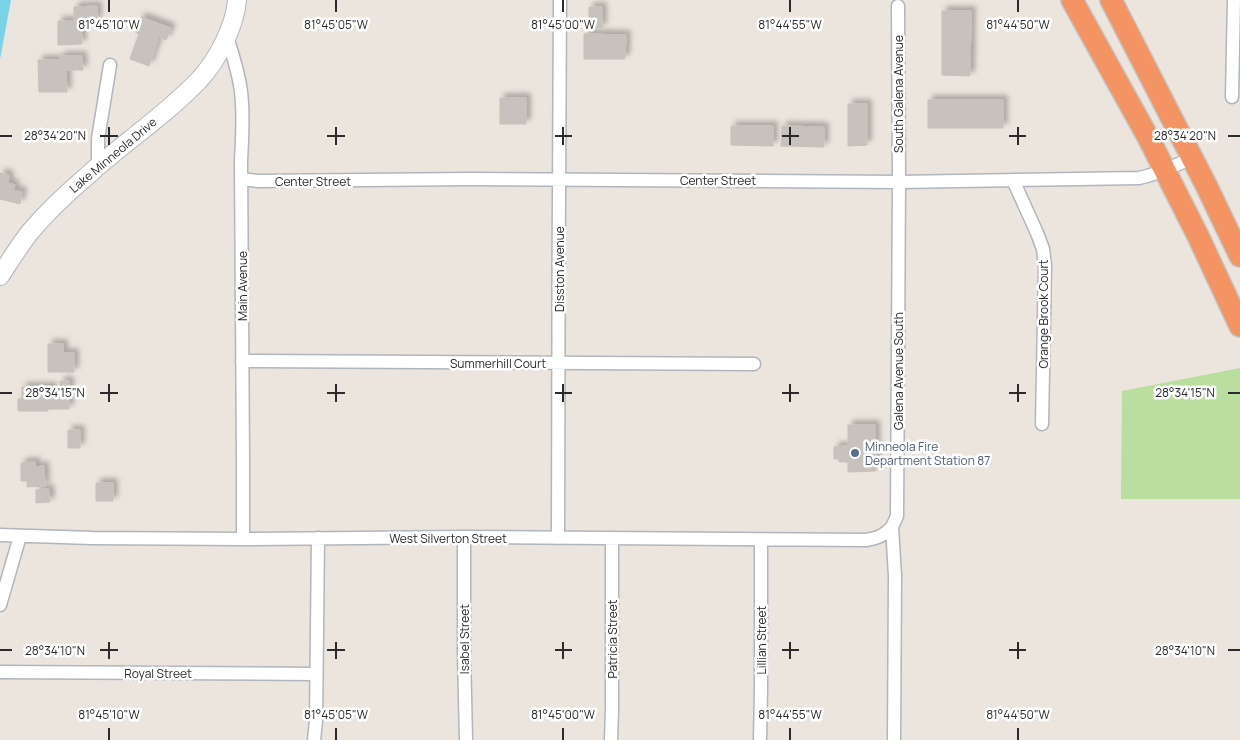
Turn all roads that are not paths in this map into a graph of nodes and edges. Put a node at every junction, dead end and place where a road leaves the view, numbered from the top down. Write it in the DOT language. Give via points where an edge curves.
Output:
graph roads {
  1 [pos="237,0"];
  2 [pos="560,0"];
  3 [pos="1072,0"];
  4 [pos="1112,0"];
  5 [pos="1234,0"];
  6 [pos="898,6"];
  7 [pos="226,36"];
  8 [pos="110,65"];
  9 [pos="1232,96"];
  10 [pos="1192,158"];
  11 [pos="98,166"];
  12 [pos="1165,171"];
  13 [pos="241,179"];
  14 [pos="559,180"];
  15 [pos="1013,180"];
  16 [pos="899,182"];
  17 [pos="1240,256"];
  18 [pos="0,276"];
  19 [pos="1240,326"];
  20 [pos="242,361"];
  21 [pos="559,363"];
  22 [pos="754,364"];
  23 [pos="1042,424"];
  24 [pos="892,527"];
  25 [pos="0,535"];
  26 [pos="20,536"];
  27 [pos="464,537"];
  28 [pos="318,538"];
  29 [pos="558,538"];
  30 [pos="612,538"];
  31 [pos="243,539"];
  32 [pos="761,540"];
  33 [pos="0,605"];
  34 [pos="0,672"];
  35 [pos="316,674"];
  36 [pos="314,740"];
  37 [pos="466,740"];
  38 [pos="611,740"];
  39 [pos="760,740"];
  40 [pos="894,740"];
  1 -- 7 [label="street, Lake Minneola Drive"];
  2 -- 14 [label="street, Disston Avenue"];
  3 -- 12 [label="highway"];
  4 -- 10 [label="highway"];
  5 -- 9 [label="street"];
  6 -- 16 [label="street, South Galena Avenue"];
  7 -- 11 [label="street, Lake Minneola Drive" via="200,79"];
  7 -- 13 [label="street, Main Avenue" via="241,91"];
  8 -- 11 [label="street" via="98,139"];
  10 -- 12 [label="street, Center Street"];
  10 -- 17 [label="highway"];
  11 -- 18 [label="street, Lake Minneola Drive" via="31,231"];
  12 -- 15 [label="street, Center Street" via="1140,178"];
  12 -- 19 [label="highway"];
  13 -- 14 [label="street, Center Street"];
  13 -- 20 [label="street, Main Avenue"];
  14 -- 16 [label="street, Center Street"];
  14 -- 21 [label="street, Disston Avenue"];
  15 -- 16 [label="street, Center Street"];
  15 -- 23 [label="street, Orange Brook Court" via="1043,249"];
  16 -- 24 [label="street, Galena Avenue South" via="897,516"];
  20 -- 21 [label="street, Summerhill Court"];
  20 -- 31 [label="street, Main Avenue"];
  21 -- 22 [label="street, Summerhill Court"];
  21 -- 29 [label="street, Disston Avenue"];
  24 -- 32 [label="street, West Silverton Street" via="884,535 866,540"];
  24 -- 40 [label="street, Galena Avenue South" via="895,576"];
  25 -- 26 [label="street, West Silverton Street"];
  26 -- 31 [label="street, West Silverton Street"];
  26 -- 33 [label="street"];
  27 -- 28 [label="street, West Silverton Street"];
  27 -- 29 [label="street, West Silverton Street"];
  27 -- 37 [label="street, Isabel Street"];
  28 -- 31 [label="street, West Silverton Street"];
  28 -- 35 [label="street"];
  29 -- 30 [label="street, West Silverton Street"];
  30 -- 32 [label="street, West Silverton Street"];
  30 -- 38 [label="street, Patricia Street"];
  32 -- 39 [label="street, Lillian Street"];
  34 -- 35 [label="street, Royal Street"];
  35 -- 36 [label="street"];
}
